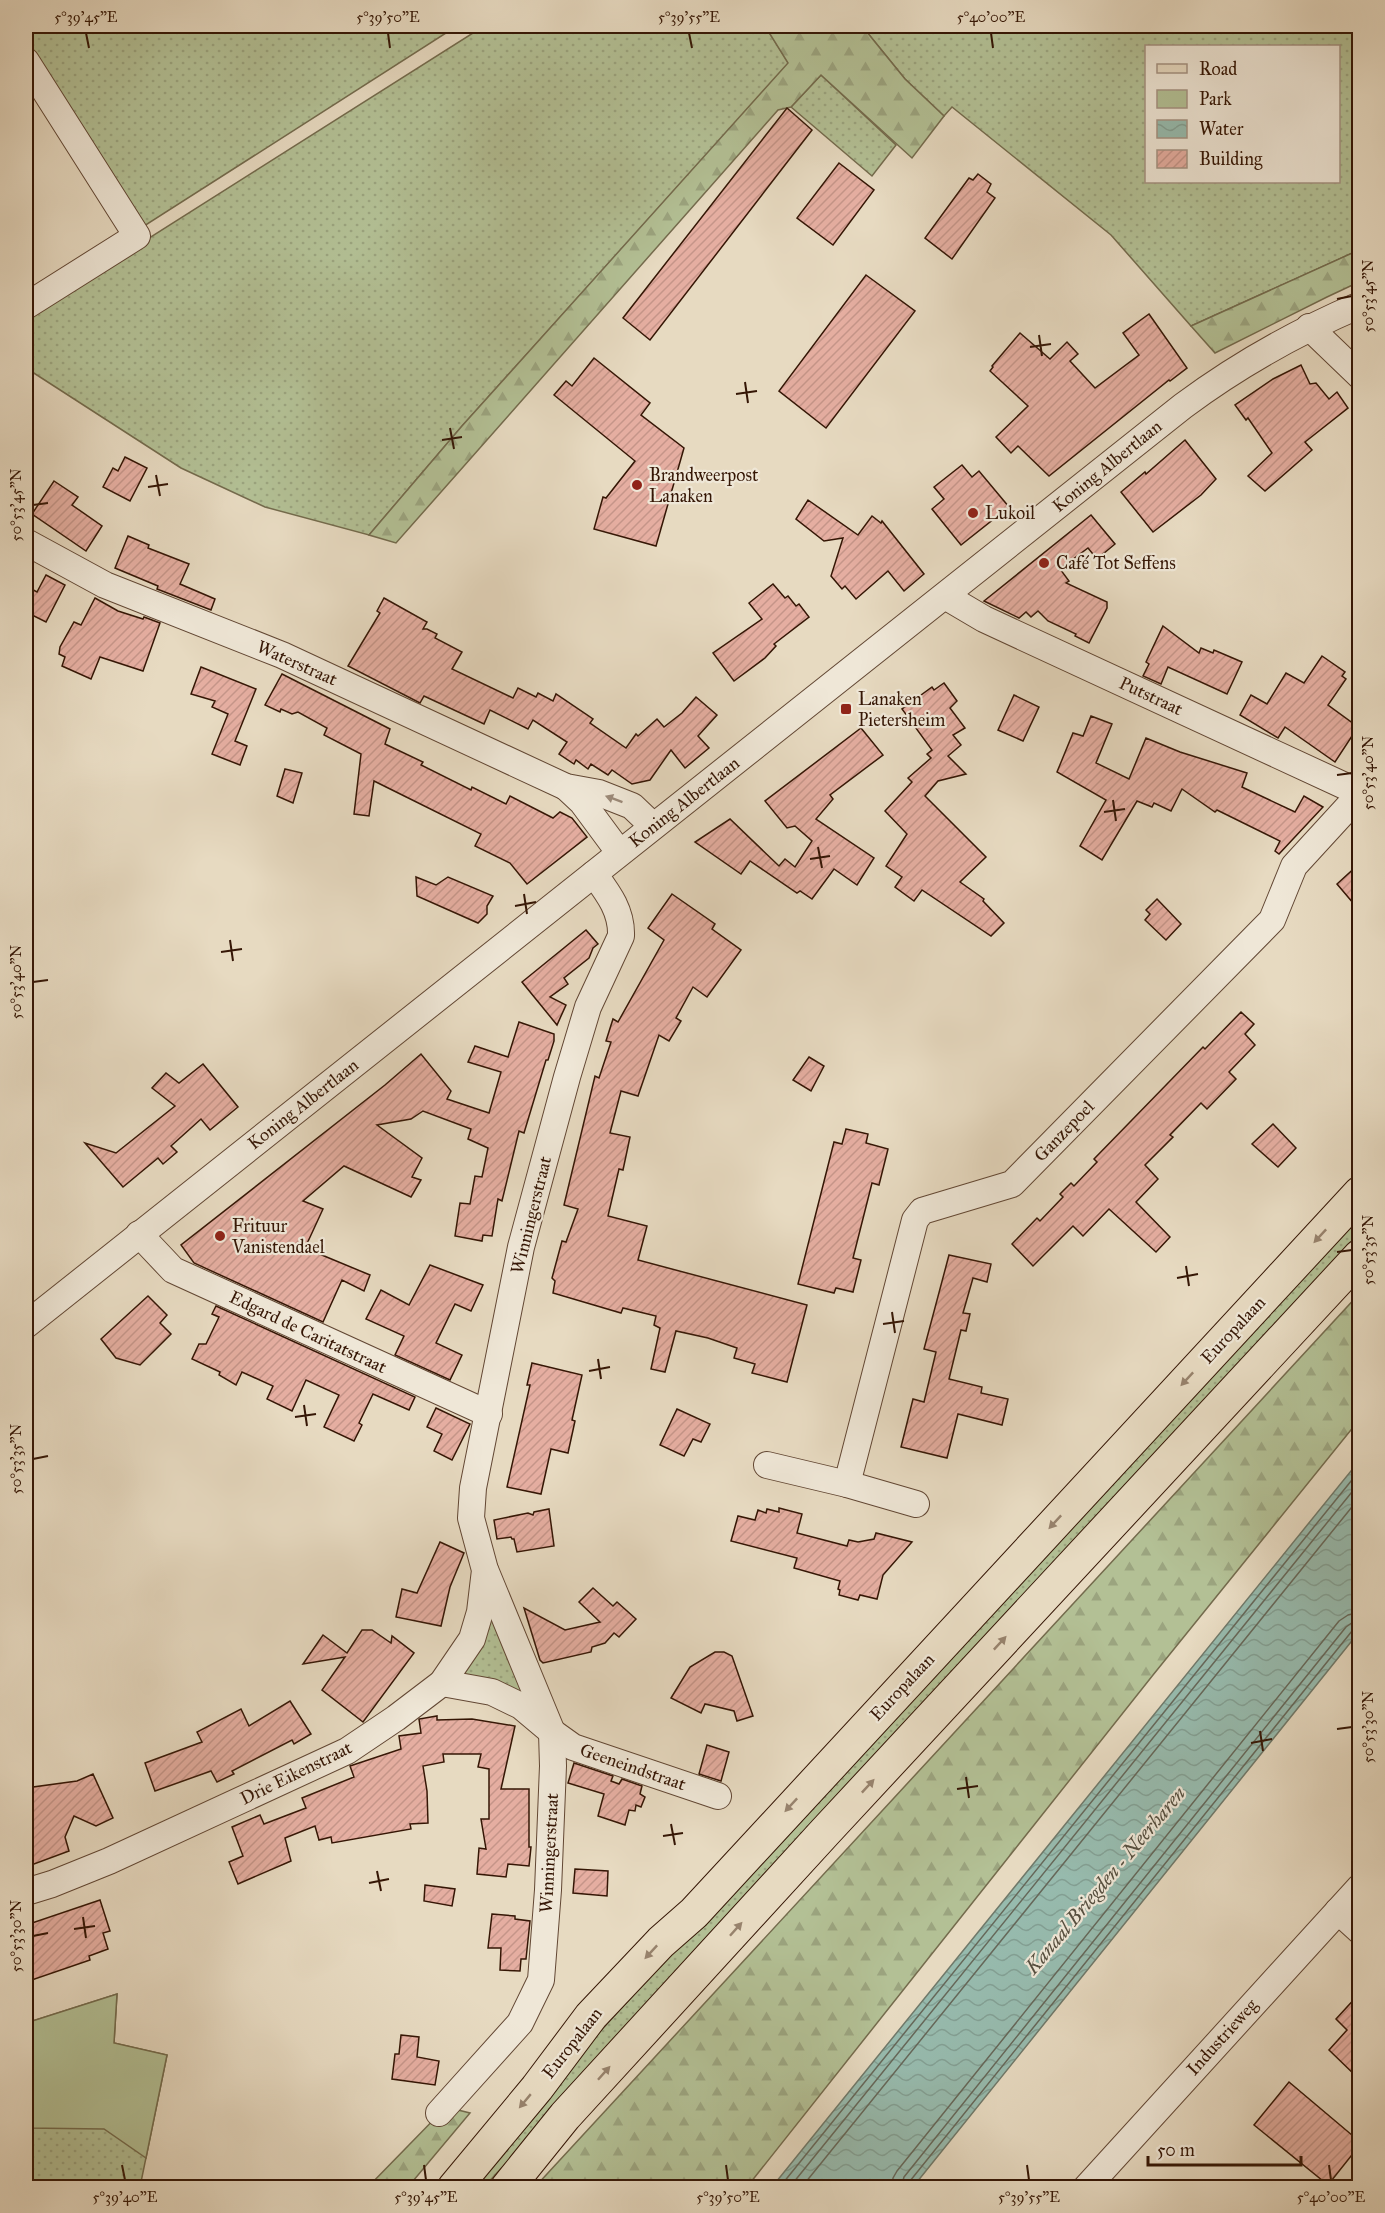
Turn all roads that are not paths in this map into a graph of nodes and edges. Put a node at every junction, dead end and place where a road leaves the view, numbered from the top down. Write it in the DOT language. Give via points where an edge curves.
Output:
graph roads {
  1 [pos="26,61"];
  2 [pos="1359,305"];
  3 [pos="26,306"];
  4 [pos="1309,327"];
  5 [pos="1359,376"];
  6 [pos="26,542"];
  7 [pos="945,596"];
  8 [pos="566,788"];
  9 [pos="1359,794"];
  10 [pos="653,826"];
  11 [pos="619,852"];
  12 [pos="594,874"];
  13 [pos="1359,1193"];
  14 [pos="139,1234"];
  15 [pos="1359,1256"];
  16 [pos="26,1325"];
  17 [pos="489,1414"];
  18 [pos="767,1465"];
  19 [pos="847,1484"];
  20 [pos="916,1504"];
  21 [pos="485,1570"];
  22 [pos="442,1683"];
  23 [pos="552,1732"];
  24 [pos="718,1796"];
  25 [pos="1359,1887"];
  26 [pos="26,1892"];
  27 [pos="1338,1911"];
  28 [pos="1359,1930"];
  29 [pos="439,2113"];
  30 [pos="454,2187"];
  31 [pos="507,2187"];
  32 [pos="1086,2187"];
  1 -- 3 [label="street" via="137,236"];
  2 -- 4 [label="street, Koning Albertlaan"];
  4 -- 5 [label="street"];
  4 -- 7 [label="street, Koning Albertlaan" via="1211,385"];
  6 -- 8 [label="street, Waterstraat" via="105,585 282,655"];
  7 -- 9 [label="street, Putstraat" via="984,619"];
  7 -- 10 [label="street, Koning Albertlaan"];
  10 -- 8 [label="street, Waterstraat, one-way" via="632,806 599,793"];
  8 -- 11 [label="street, Waterstraat" via="582,802"];
  9 -- 19 [label="street, Ganzepoel" via="1294,866 1272,920 1012,1184 922,1211 915,1220"];
  10 -- 11 [label="street, Koning Albertlaan"];
  11 -- 12 [label="street, Koning Albertlaan"];
  12 -- 14 [label="street, Koning Albertlaan"];
  12 -- 17 [label="street, Winningerstraat" via="617,908 621,936 588,1007 567,1077 521,1247"];
  13 -- 30 [label="main road, Europalaan, one-way" via="694,1913 591,2016"];
  14 -- 16 [label="street, Koning Albertlaan"];
  14 -- 17 [label="street, Edgard de Caritatstraat" via="173,1270"];
  31 -- 15 [label="main road, one-way" via="596,2082"];
  17 -- 21 [label="street, Winningerstraat" via="472,1488 471,1518"];
  18 -- 19 [label="street"];
  19 -- 20 [label="street"];
  21 -- 22 [label="street, Winningerstraat" via="472,1639"];
  21 -- 23 [label="street, Winningerstraat"];
  22 -- 23 [label="street" via="492,1692 520,1706"];
  22 -- 26 [label="street, Drie Eikenstraat" via="347,1750 109,1862"];
  23 -- 24 [label="street, Geeneindstraat" via="573,1747"];
  23 -- 29 [label="street, Winningerstraat" via="548,1890 540,1980 520,2023"];
  25 -- 27 [label="street, Industrieweg"];
  27 -- 28 [label="street"];
  27 -- 32 [label="street, Industrieweg"];
}
